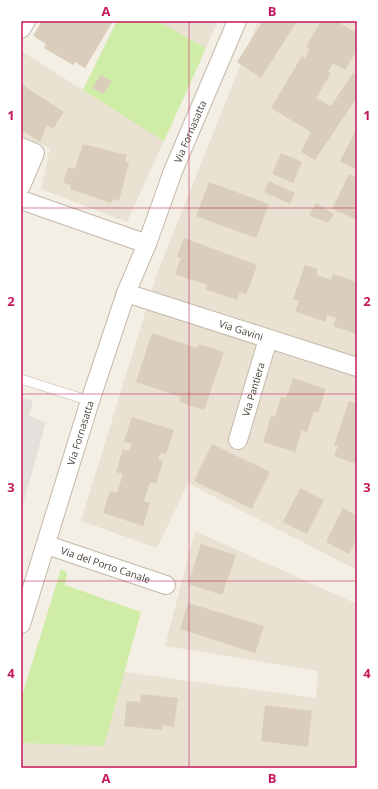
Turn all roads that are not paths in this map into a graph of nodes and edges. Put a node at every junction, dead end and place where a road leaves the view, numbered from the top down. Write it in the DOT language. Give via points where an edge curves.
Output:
graph roads {
  1 [pos="26,21"];
  2 [pos="237,21"];
  3 [pos="21,29"];
  4 [pos="21,147"];
  5 [pos="21,186"];
  6 [pos="21,200"];
  7 [pos="146,244"];
  8 [pos="126,293"];
  9 [pos="268,339"];
  10 [pos="357,367"];
  11 [pos="21,379"];
  12 [pos="90,401"];
  13 [pos="238,440"];
  14 [pos="47,545"];
  15 [pos="166,585"];
  16 [pos="24,607"];
  1 -- 3 [label="street"];
  2 -- 7 [label="street, Via Fornasatta" via="173,171"];
  4 -- 5 [label="street" via="35,153"];
  6 -- 7 [label="street"];
  7 -- 8 [label="street, Via Fornasatta"];
  8 -- 9 [label="street, Via Gavini"];
  8 -- 12 [label="street, Via Fornasatta"];
  9 -- 10 [label="street, Via Gavini"];
  9 -- 13 [label="street, Via Pantiera"];
  11 -- 12 [label="lane"];
  12 -- 14 [label="street, Via Fornasatta"];
  14 -- 15 [label="street, Via del Porto Canale"];
  14 -- 16 [label="street, Via Fornasatta"];
}
